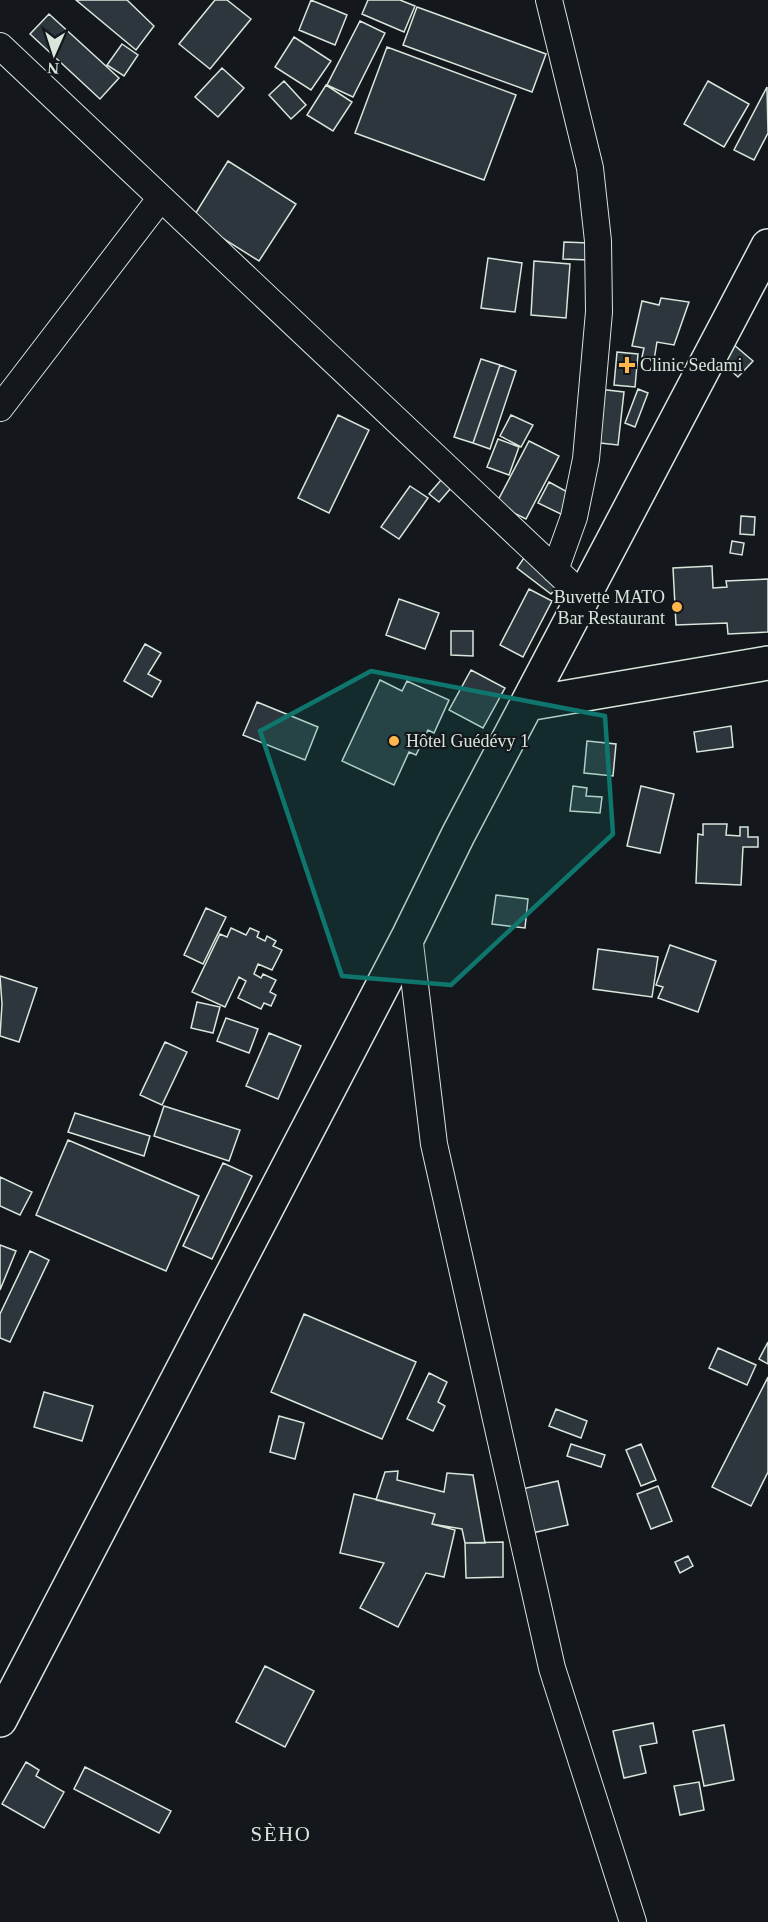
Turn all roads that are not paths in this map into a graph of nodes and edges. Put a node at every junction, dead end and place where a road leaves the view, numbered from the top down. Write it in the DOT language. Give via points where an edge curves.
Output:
graph roads {
  1 [pos="549,0"];
  2 [pos="0,46"];
  3 [pos="160,199"];
  4 [pos="768,246"];
  5 [pos="0,408"];
  6 [pos="555,570"];
  7 [pos="584,597"];
  8 [pos="768,663"];
  9 [pos="527,704"];
  10 [pos="409,934"];
  11 [pos="0,1720"];
  12 [pos="632,1921"];
  1 -- 6 [label="street" via="591,168 599,312 585,459 574,517"];
  2 -- 3 [label="street"];
  3 -- 5 [label="street"];
  3 -- 6 [label="street"];
  4 -- 7 [label="main road"];
  6 -- 7 [label="street"];
  7 -- 9 [label="main road"];
  8 -- 9 [label="main road"];
  9 -- 10 [label="main road"];
  10 -- 11 [label="main road"];
  10 -- 12 [label="street" via="435,1144 549,1656"];
}
